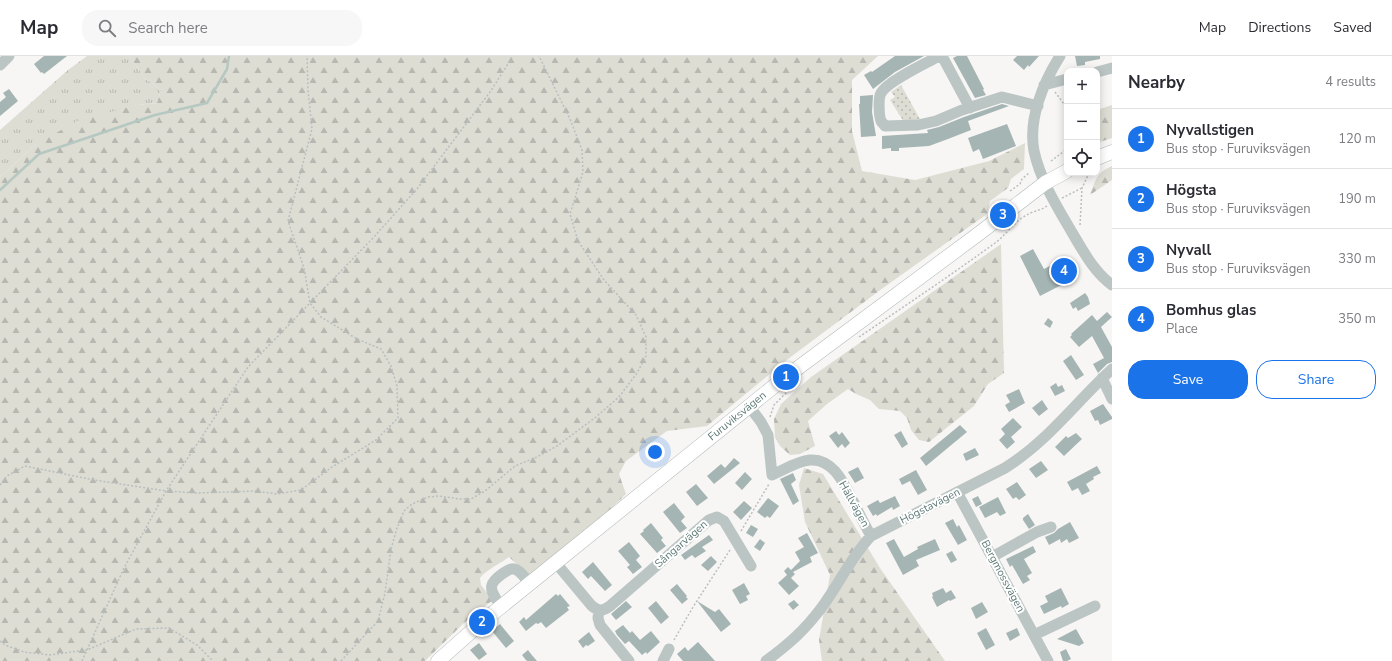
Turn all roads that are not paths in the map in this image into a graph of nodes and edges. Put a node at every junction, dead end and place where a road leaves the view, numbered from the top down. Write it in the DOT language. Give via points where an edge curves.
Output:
graph roads {
  1 [pos="9,56"];
  2 [pos="939,56"];
  3 [pos="942,56"];
  4 [pos="1060,56"];
  5 [pos="0,65"];
  6 [pos="1112,68"];
  7 [pos="1100,71"];
  8 [pos="1064,80"];
  9 [pos="1049,84"];
  10 [pos="1038,106"];
  11 [pos="970,108"];
  12 [pos="1112,152"];
  13 [pos="1100,157"];
  14 [pos="1064,173"];
  15 [pos="1045,183"];
  16 [pos="1112,285"];
  17 [pos="1112,369"];
  18 [pos="1102,378"];
  19 [pos="1112,399"];
  20 [pos="749,406"];
  21 [pos="957,492"];
  22 [pos="1051,527"];
  23 [pos="871,536"];
  24 [pos="992,557"];
  25 [pos="556,562"];
  26 [pos="752,566"];
  27 [pos="530,584"];
  28 [pos="496,600"];
  29 [pos="1094,606"];
  30 [pos="599,610"];
  31 [pos="1034,635"];
  32 [pos="669,649"];
  33 [pos="438,661"];
  34 [pos="629,661"];
  35 [pos="663,661"];
  36 [pos="766,661"];
  37 [pos="1048,661"];
  1 -- 5 [label="street"];
  2 -- 11 [label="street" via="885,88 878,99 881,121 885,126 918,125"];
  3 -- 11 [label="street"];
  4 -- 9 [label="street" via="1052,68"];
  6 -- 7 [label="street"];
  8 -- 9 [label="street"];
  9 -- 10 [label="street"];
  10 -- 11 [label="street" via="1002,97"];
  10 -- 15 [label="street" via="1033,138 1034,151"];
  12 -- 13 [label="main road"];
  14 -- 15 [label="main road, Furuviksvägen"];
  15 -- 16 [label="street" via="1090,263"];
  15 -- 20 [label="main road, Furuviksvägen"];
  17 -- 18 [label="street, Högstavägen"];
  18 -- 19 [label="street"];
  18 -- 21 [label="street, Högstavägen" via="1026,454 1005,468"];
  20 -- 23 [label="street, Hällvägen" via="768,435 772,475 800,462 810,460 826,464 843,482"];
  20 -- 25 [label="main road, Furuviksvägen"];
  21 -- 23 [label="street, Högstavägen"];
  21 -- 24 [label="street, Bergmossvägen"];
  22 -- 24 [label="street"];
  23 -- 36 [label="street, Högstavägen" via="801,633"];
  24 -- 31 [label="street, Bergmossvägen"];
  25 -- 27 [label="main road, Furuviksvägen"];
  25 -- 30 [label="street" via="591,605"];
  26 -- 30 [label="street, Sångarvägen" via="724,521 718,517 712,518 610,606"];
  27 -- 28 [label="street" via="518,571 509,569 493,582 492,589"];
  27 -- 33 [label="main road, Furuviksvägen"];
  29 -- 31 [label="street"];
  30 -- 34 [label="street" via="600,625"];
  31 -- 37 [label="street, Bergmossvägen"];
  32 -- 35 [label="street"];
}
